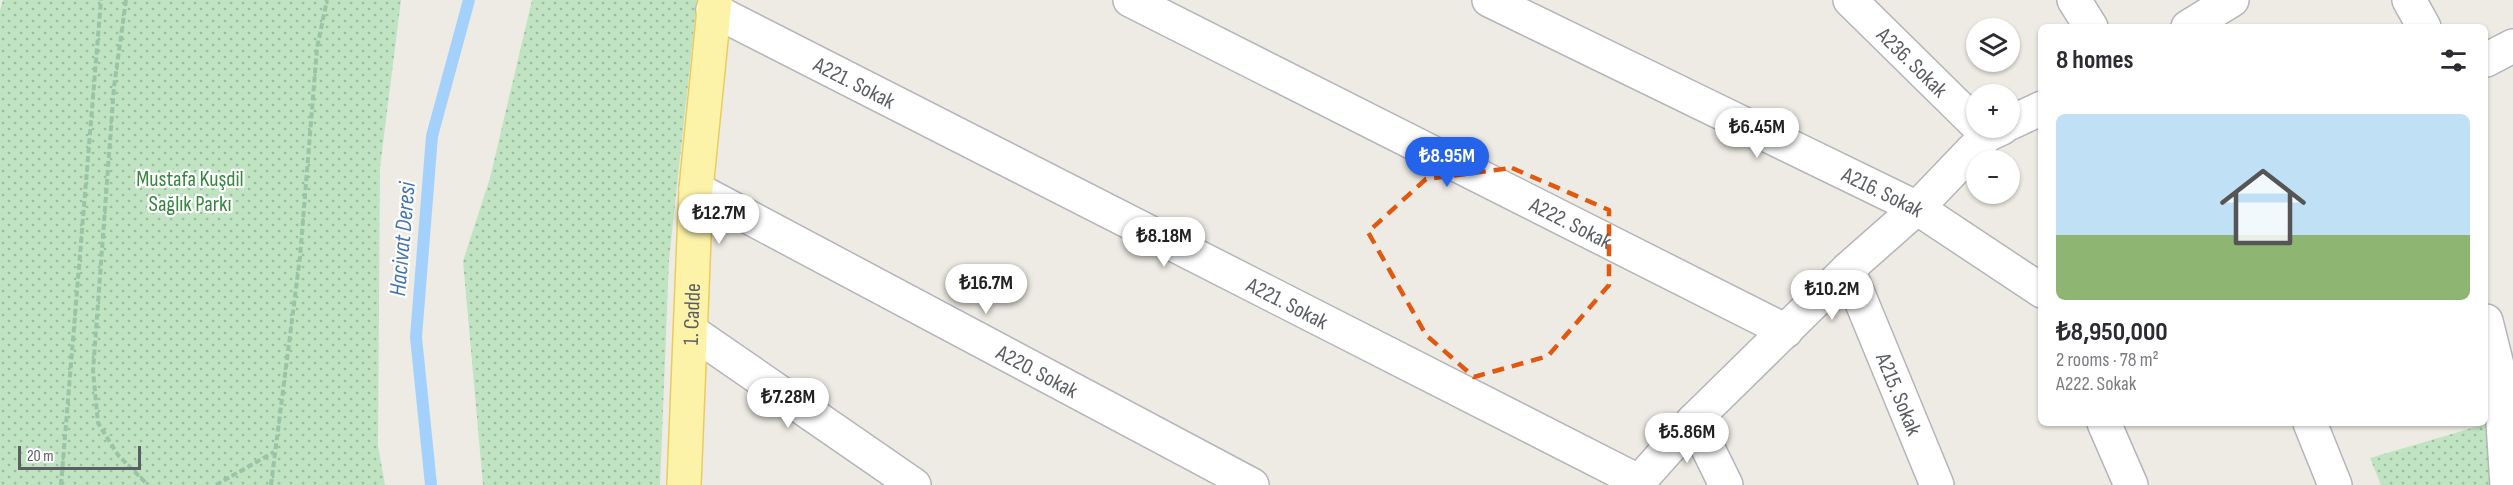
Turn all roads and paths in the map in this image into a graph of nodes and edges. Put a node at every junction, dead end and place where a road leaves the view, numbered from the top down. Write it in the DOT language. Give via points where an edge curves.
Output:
graph roads {
  1 [pos="101,0"];
  2 [pos="126,0"];
  3 [pos="327,0"];
  4 [pos="1130,0"];
  5 [pos="1489,0"];
  6 [pos="1850,0"];
  7 [pos="2073,0"];
  8 [pos="2232,0"];
  9 [pos="2409,0"];
  10 [pos="714,5"];
  11 [pos="2089,24"];
  12 [pos="2193,24"];
  13 [pos="2422,24"];
  14 [pos="2513,46"];
  15 [pos="2488,59"];
  16 [pos="1966,105"];
  17 [pos="2038,110"];
  18 [pos="2020,117"];
  19 [pos="1982,138"];
  20 [pos="696,189"];
  21 [pos="1917,208"];
  22 [pos="1848,269"];
  23 [pos="2038,288"];
  24 [pos="2488,329"];
  25 [pos="691,331"];
  26 [pos="1786,331"];
  27 [pos="1694,420"];
  28 [pos="2105,426"];
  29 [pos="2311,426"];
  30 [pos="275,451"];
  31 [pos="1637,483"];
  32 [pos="61,485"];
  33 [pos="148,485"];
  34 [pos="216,485"];
  35 [pos="271,485"];
  36 [pos="684,485"];
  37 [pos="914,485"];
  38 [pos="1252,485"];
  39 [pos="1726,485"];
  40 [pos="1937,485"];
  41 [pos="2131,485"];
  42 [pos="2335,485"];
  43 [pos="2507,485"];
  1 -- 32 [label="path"];
  2 -- 33 [label="path" via="114,87 93,371 98,423 118,454"];
  3 -- 30 [label="path" via="317,48 300,257"];
  4 -- 26 [label="street, A222. Sokak"];
  5 -- 21 [label="street, A216. Sokak"];
  6 -- 16 [label="street, A236. Sokak"];
  7 -- 11 [label="street"];
  8 -- 12 [label="street"];
  9 -- 13 [label="street"];
  10 -- 20 [label="main road, 1. Cadde"];
  10 -- 31 [label="street, A221. Sokak"];
  14 -- 15 [label="street"];
  17 -- 18 [label="street"];
  19 -- 21 [label="street"];
  20 -- 25 [label="main road, 1. Cadde"];
  20 -- 38 [label="street, A220. Sokak"];
  21 -- 22 [label="street"];
  21 -- 23 [label="street, A216. Sokak"];
  22 -- 26 [label="street"];
  22 -- 40 [label="street, A215. Sokak"];
  24 -- 43 [label="street" via="2500,377"];
  25 -- 36 [label="main road, 1. Cadde"];
  25 -- 37 [label="street"];
  26 -- 27 [label="street"];
  27 -- 31 [label="street"];
  27 -- 39 [label="street"];
  28 -- 41 [label="street"];
  29 -- 42 [label="street"];
  30 -- 34 [label="path"];
  30 -- 35 [label="path"];
}
